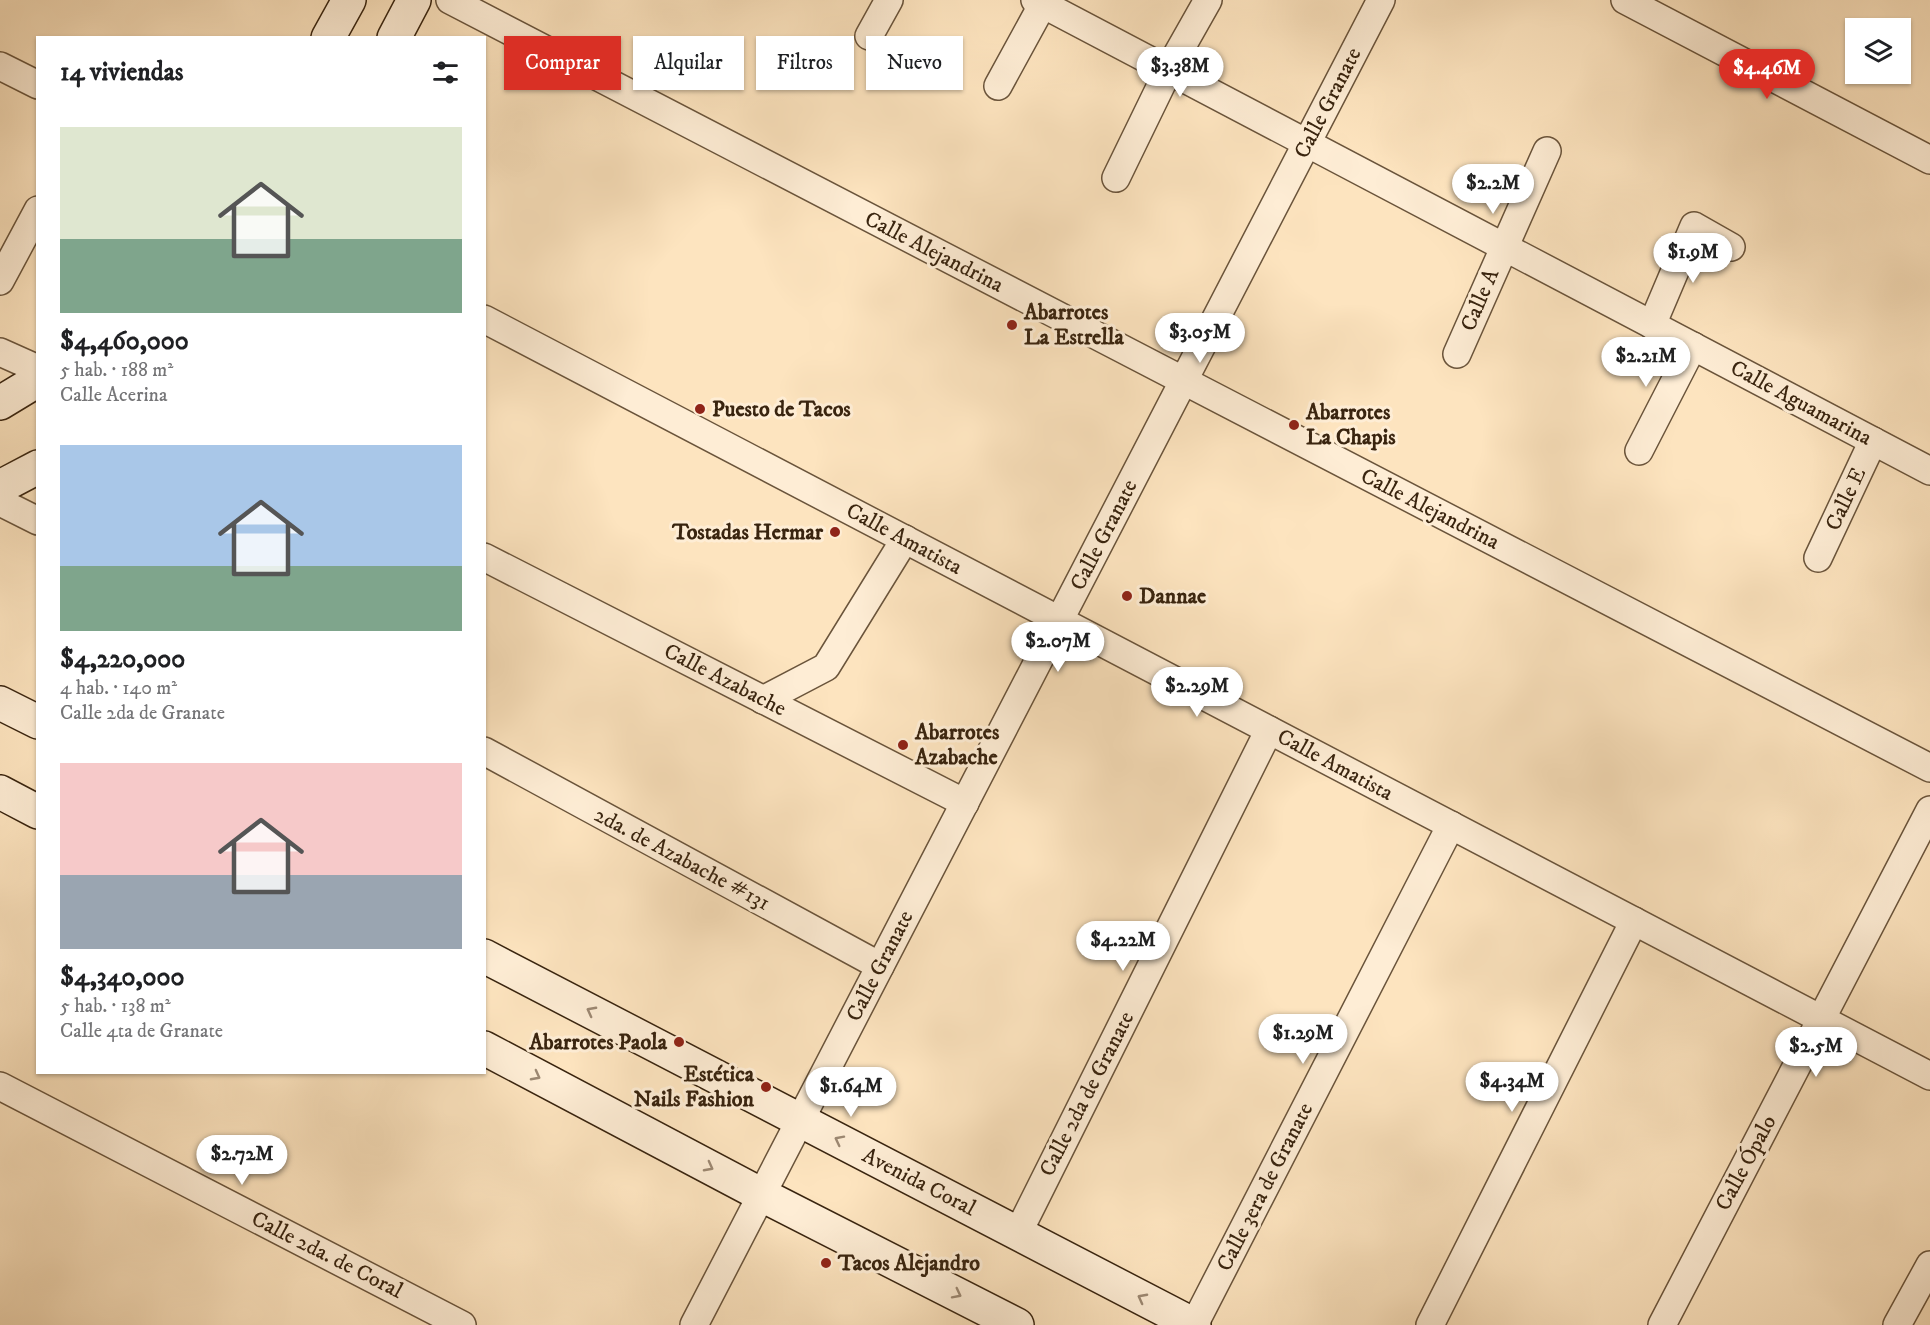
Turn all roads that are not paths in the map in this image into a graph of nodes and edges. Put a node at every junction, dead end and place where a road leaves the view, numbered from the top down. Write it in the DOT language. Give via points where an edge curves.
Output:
graph roads {
  1 [pos="349,0"];
  2 [pos="414,0"];
  3 [pos="450,0"];
  4 [pos="889,0"];
  5 [pos="1208,0"];
  6 [pos="1381,0"];
  7 [pos="1625,0"];
  8 [pos="1041,1"];
  9 [pos="329,36"];
  10 [pos="395,36"];
  11 [pos="869,36"];
  12 [pos="0,66"];
  13 [pos="1169,69"];
  14 [pos="36,84"];
  15 [pos="998,86"];
  16 [pos="1307,143"];
  17 [pos="1547,151"];
  18 [pos="1930,160"];
  19 [pos="1116,178"];
  20 [pos="34,216"];
  21 [pos="1504,246"];
  22 [pos="1731,247"];
  23 [pos="0,282"];
  24 [pos="486,320"];
  25 [pos="1652,325"];
  26 [pos="1693,346"];
  27 [pos="0,352"];
  28 [pos="1457,354"];
  29 [pos="36,368"];
  30 [pos="36,381"];
  31 [pos="1184,381"];
  32 [pos="0,403"];
  33 [pos="1874,441"];
  34 [pos="1639,451"];
  35 [pos="36,468"];
  36 [pos="1930,471"];
  37 [pos="0,487"];
  38 [pos="0,502"];
  39 [pos="36,520"];
  40 [pos="905,539"];
  41 [pos="486,558"];
  42 [pos="1818,558"];
  43 [pos="1059,621"];
  44 [pos="763,699"];
  45 [pos="0,703"];
  46 [pos="36,721"];
  47 [pos="1269,730"];
  48 [pos="486,752"];
  49 [pos="1930,768"];
  50 [pos="0,792"];
  51 [pos="965,802"];
  52 [pos="1930,810"];
  53 [pos="36,811"];
  54 [pos="1451,825"];
  55 [pos="1634,921"];
  56 [pos="486,957"];
  57 [pos="880,966"];
  58 [pos="1821,1020"];
  59 [pos="486,1049"];
  60 [pos="1930,1076"];
  61 [pos="0,1086"];
  62 [pos="800,1120"];
  63 [pos="762,1195"];
  64 [pos="1018,1233"];
  65 [pos="1930,1265"];
  66 [pos="1922,1299"];
  67 [pos="462,1325"];
  68 [pos="694,1325"];
  69 [pos="1017,1325"];
  70 [pos="1194,1325"];
  71 [pos="1430,1325"];
  72 [pos="1662,1325"];
  73 [pos="1897,1325"];
  1 -- 9 [label="street"];
  2 -- 10 [label="street"];
  3 -- 31 [label="street, Calle Alejandrina"];
  4 -- 11 [label="street"];
  5 -- 13 [label="street"];
  6 -- 16 [label="street, Calle Granate"];
  7 -- 18 [label="street"];
  8 -- 13 [label="street, Calle Aguamarina"];
  8 -- 15 [label="street"];
  12 -- 14 [label="street"];
  13 -- 16 [label="street, Calle Aguamarina"];
  13 -- 19 [label="street"];
  16 -- 21 [label="street, Calle Aguamarina"];
  16 -- 31 [label="street, Calle Granate"];
  17 -- 21 [label="street, Calle A"];
  20 -- 23 [label="street"];
  21 -- 25 [label="street, Calle Aguamarina"];
  21 -- 28 [label="street, Calle A"];
  22 -- 25 [label="street" via="1694,226"];
  24 -- 40 [label="street, Calle Amatista"];
  25 -- 26 [label="street, Calle Aguamarina"];
  26 -- 33 [label="street, Calle Aguamarina"];
  26 -- 34 [label="street"];
  27 -- 29 [label="street"];
  30 -- 32 [label="street"];
  31 -- 43 [label="street, Calle Granate"];
  31 -- 49 [label="street, Calle Alejandrina"];
  33 -- 36 [label="street, Calle Aguamarina"];
  33 -- 42 [label="street, Calle E"];
  35 -- 37 [label="street"];
  38 -- 39 [label="street"];
  40 -- 43 [label="street, Calle Amatista"];
  40 -- 44 [label="street" via="826,667"];
  41 -- 44 [label="street, Calle Azabache"];
  43 -- 47 [label="street, Calle Amatista"];
  43 -- 51 [label="street, Calle Granate"];
  44 -- 51 [label="street, Calle Azabache"];
  45 -- 46 [label="street"];
  47 -- 54 [label="street, Calle Amatista"];
  47 -- 64 [label="street, Calle 2da de Granate"];
  48 -- 57 [label="street, 2da. de Azabache #131"];
  50 -- 53 [label="street"];
  51 -- 57 [label="street, Calle Granate"];
  52 -- 58 [label="street, Calle Ópalo"];
  54 -- 55 [label="street, Calle Amatista"];
  54 -- 70 [label="street, Calle 3era de Granate"];
  55 -- 58 [label="street, Calle Amatista"];
  55 -- 71 [label="street"];
  62 -- 56 [label="street, Avenida Coral, one-way"];
  57 -- 62 [label="street, Calle Granate"];
  58 -- 60 [label="street, Calle Amatista"];
  58 -- 72 [label="street, Calle Ópalo"];
  59 -- 63 [label="street, one-way"];
  61 -- 67 [label="street, Calle 2da. de Coral"];
  62 -- 63 [label="street, Calle Granate"];
  64 -- 62 [label="street, Avenida Coral, one-way"];
  63 -- 68 [label="street, Calle Granate"];
  63 -- 69 [label="street, one-way"];
  70 -- 64 [label="street, Avenida Coral, one-way"];
  65 -- 66 [label="street"];
  66 -- 73 [label="street"];
}
